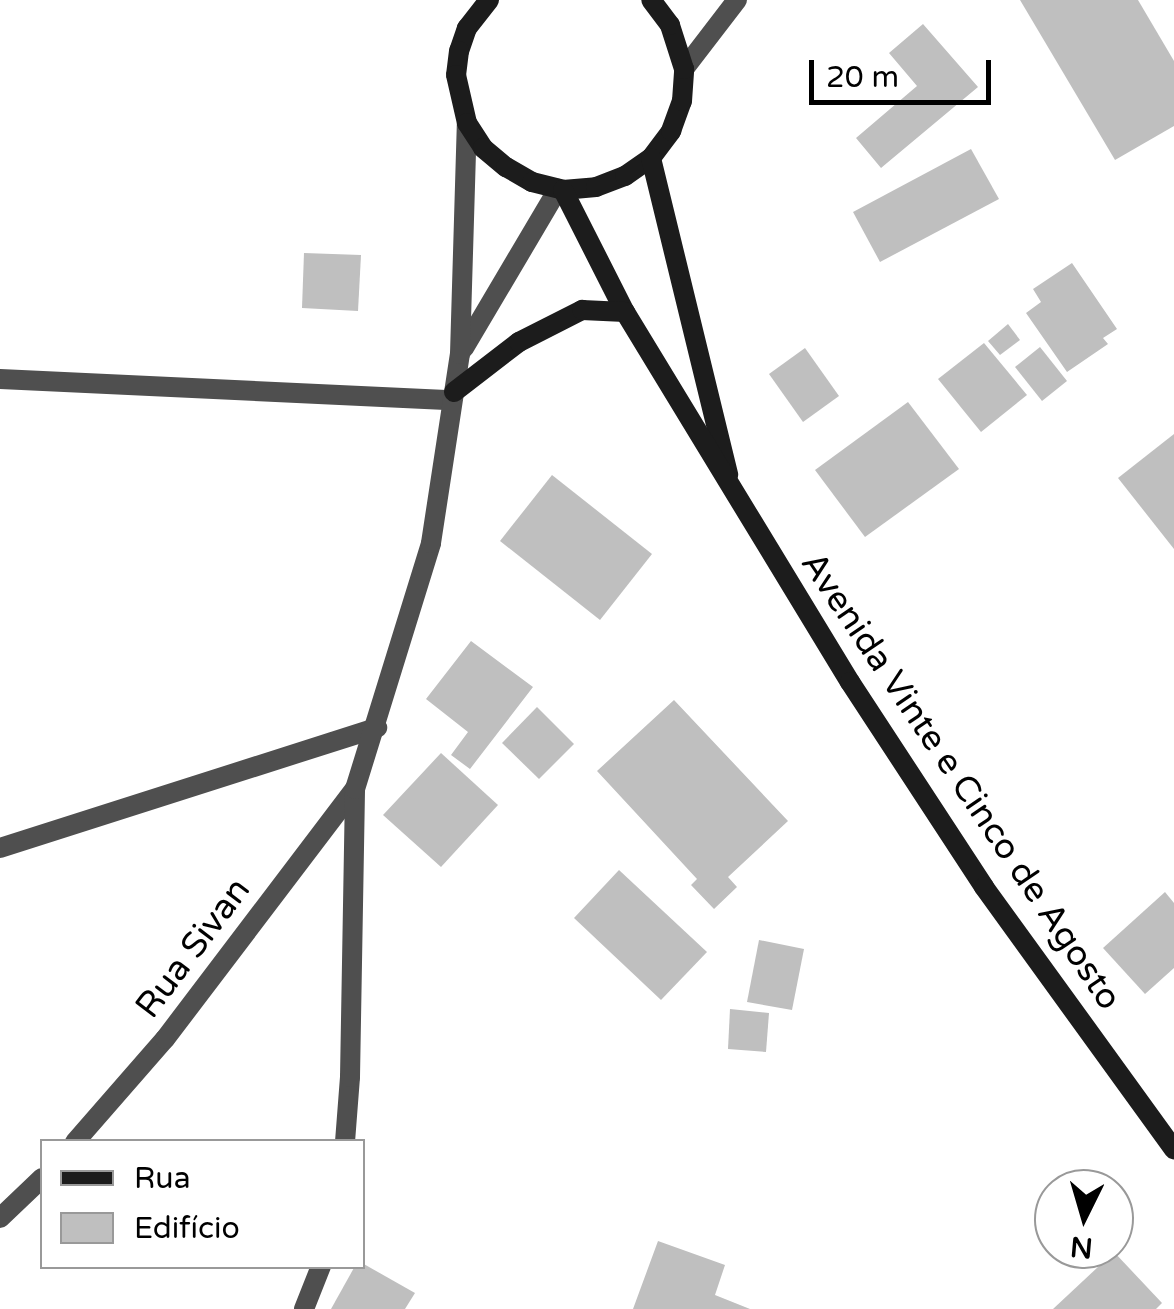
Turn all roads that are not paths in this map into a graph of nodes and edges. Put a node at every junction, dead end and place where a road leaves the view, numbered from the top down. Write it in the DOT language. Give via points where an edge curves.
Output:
graph roads {
  1 [pos="651,0"];
  2 [pos="737,0"];
  3 [pos="483,3"];
  4 [pos="684,68"];
  5 [pos="467,123"];
  6 [pos="652,158"];
  7 [pos="561,189"];
  8 [pos="625,312"];
  9 [pos="460,354"];
  10 [pos="0,380"];
  11 [pos="453,396"];
  12 [pos="734,496"];
  13 [pos="377,728"];
  14 [pos="355,789"];
  15 [pos="0,848"];
  16 [pos="78,1139"];
  17 [pos="345,1139"];
  18 [pos="1174,1149"];
  19 [pos="40,1180"];
  20 [pos="0,1218"];
  21 [pos="320,1269"];
  22 [pos="304,1309"];
  1 -- 4 [label="main road" via="670,24"];
  2 -- 4 [label="street"];
  3 -- 5 [label="main road" via="459,51 456,75"];
  4 -- 6 [label="main road" via="676,116"];
  5 -- 7 [label="main road" via="506,167"];
  5 -- 9 [label="street"];
  6 -- 7 [label="main road" via="596,187"];
  6 -- 12 [label="main road, Avenida Vinte e Cinco de Agosto"];
  7 -- 8 [label="main road, Avenida Vinte e Cinco de Agosto"];
  7 -- 9 [label="street"];
  8 -- 11 [label="main road" via="582,310 519,342"];
  8 -- 12 [label="main road, Avenida Vinte e Cinco de Agosto"];
  9 -- 11 [label="street"];
  10 -- 11 [label="street"];
  11 -- 13 [label="street" via="430,543"];
  12 -- 18 [label="main road, Avenida Vinte e Cinco de Agosto" via="984,887"];
  13 -- 14 [label="street"];
  13 -- 15 [label="street"];
  14 -- 16 [label="street, Rua Sivan" via="166,1040"];
  14 -- 17 [label="street"];
  19 -- 20 [label="street"];
  21 -- 22 [label="street"];
}
